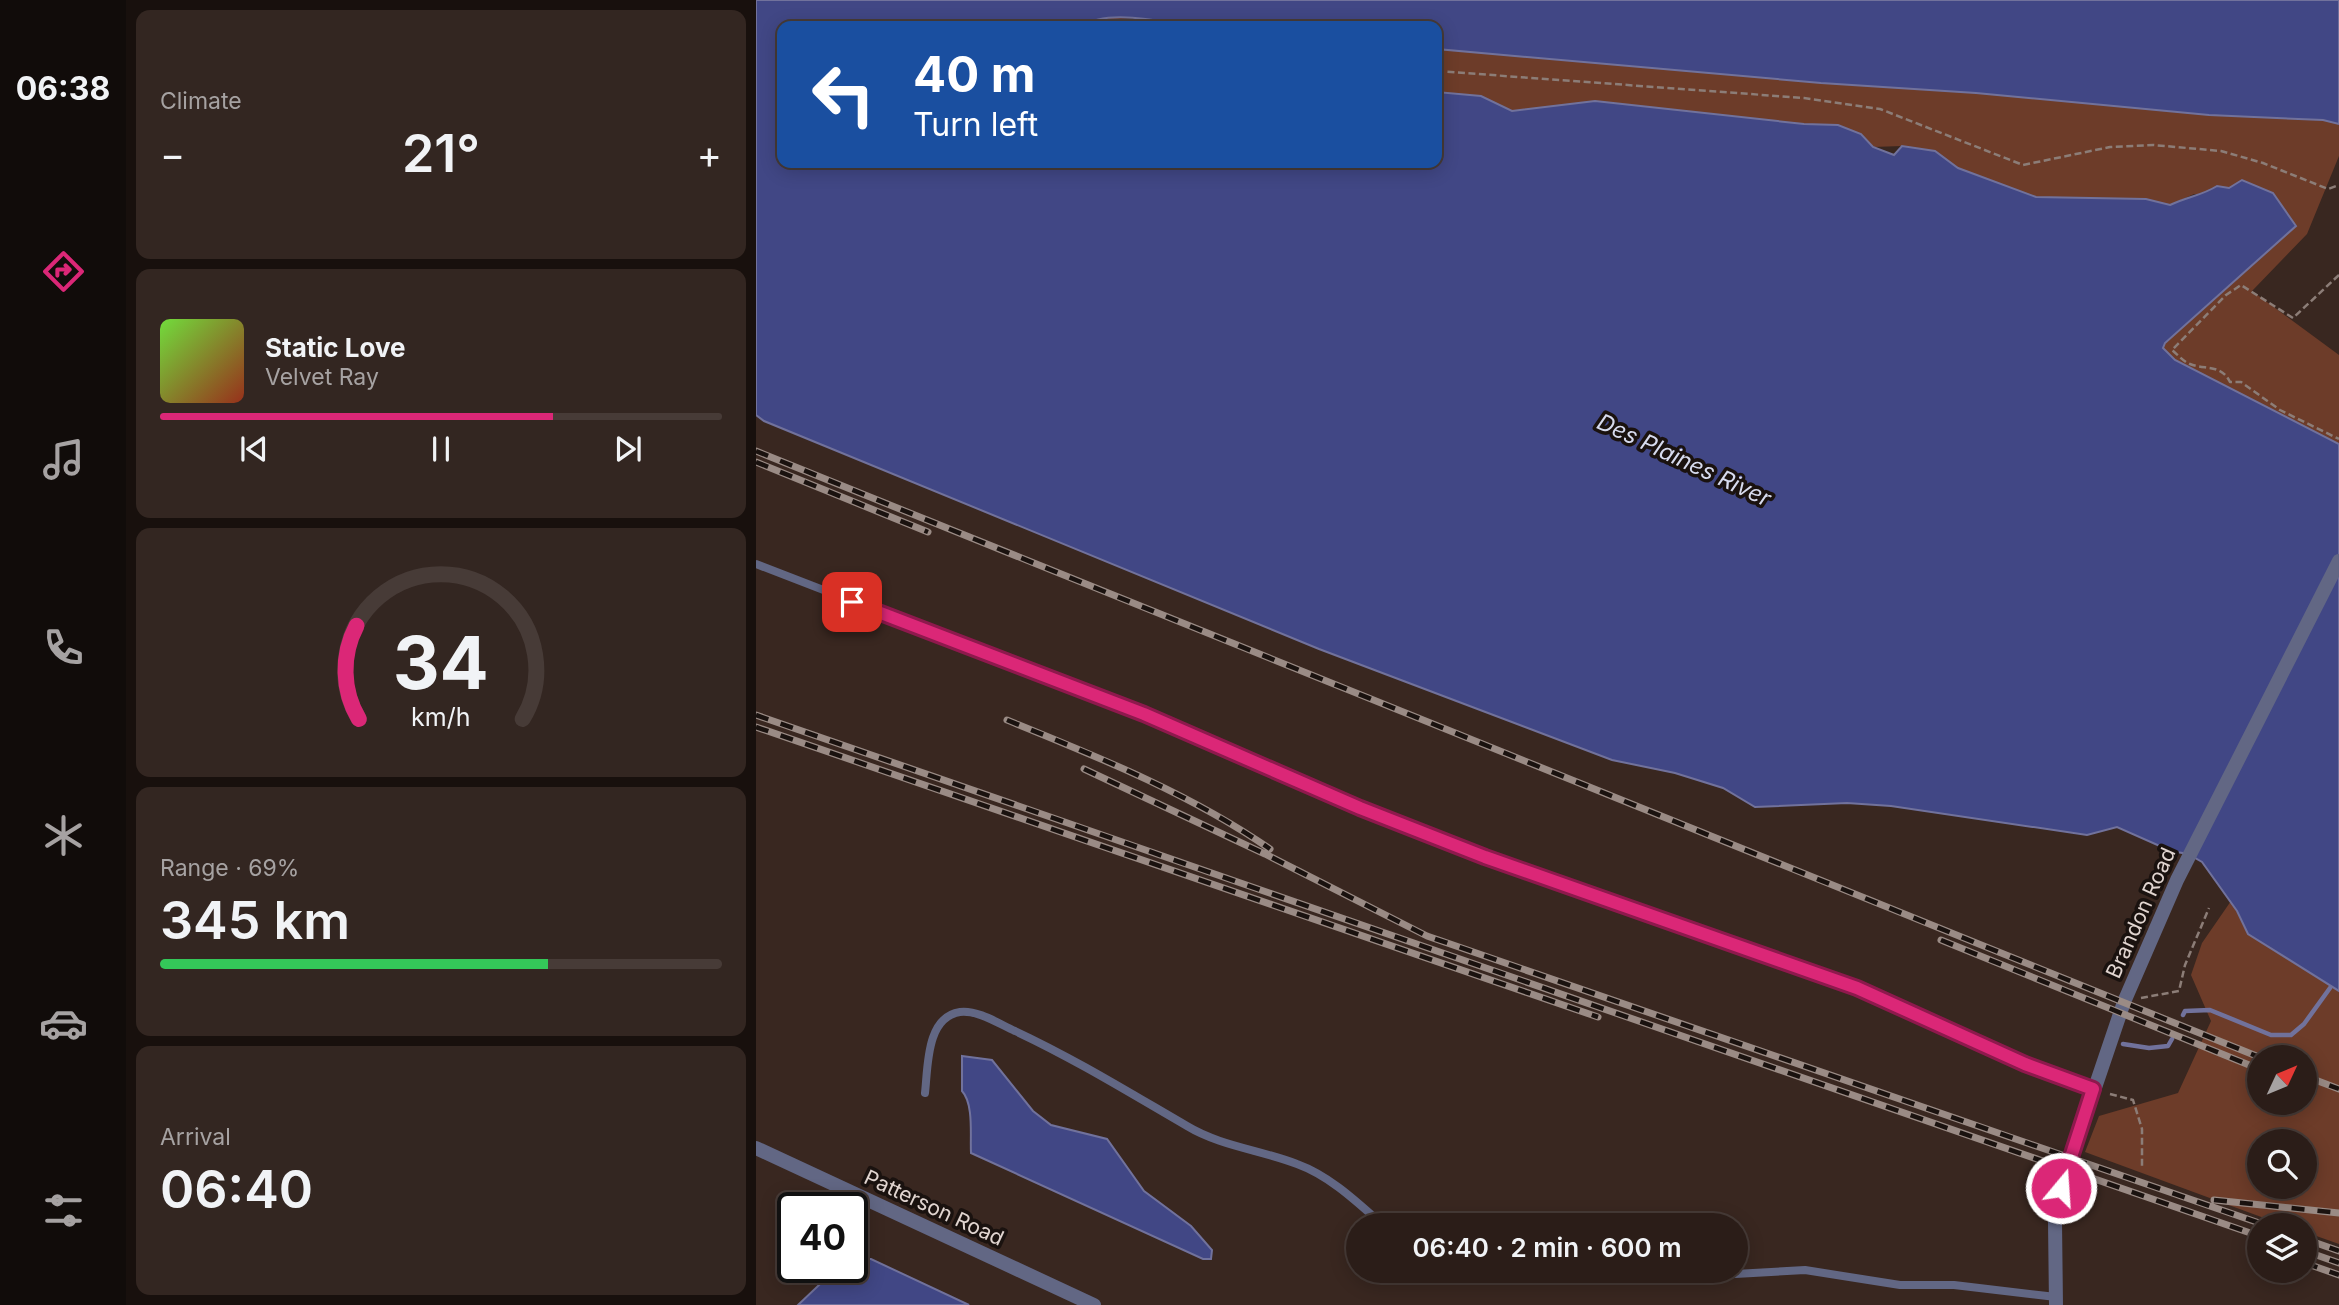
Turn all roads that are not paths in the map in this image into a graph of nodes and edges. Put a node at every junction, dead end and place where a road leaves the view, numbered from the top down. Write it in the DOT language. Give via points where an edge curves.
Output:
graph roads {
  1 [pos="2339,561"];
  2 [pos="756,564"];
  3 [pos="2093,1089"];
  4 [pos="925,1093"];
  5 [pos="756,1148"];
  6 [pos="1368,1213"];
  7 [pos="1748,1273"];
  8 [pos="2056,1301"];
  9 [pos="1094,1305"];
  1 -- 3 [label="street, Brandon Road" via="2177,880 2124,1002"];
  2 -- 3 [label="lane" via="1144,714 1472,852 1857,988 2025,1064"];
  3 -- 8 [label="street, Brandon Road" via="2061,1188 2055,1222"];
  4 -- 6 [label="lane" via="929,1053 940,1023 948,1016 972,1012 1063,1054 1189,1128 1318,1173"];
  5 -- 9 [label="street, Patterson Road"];
  7 -- 8 [label="lane" via="1805,1270 1900,1285 1954,1284"];
}
